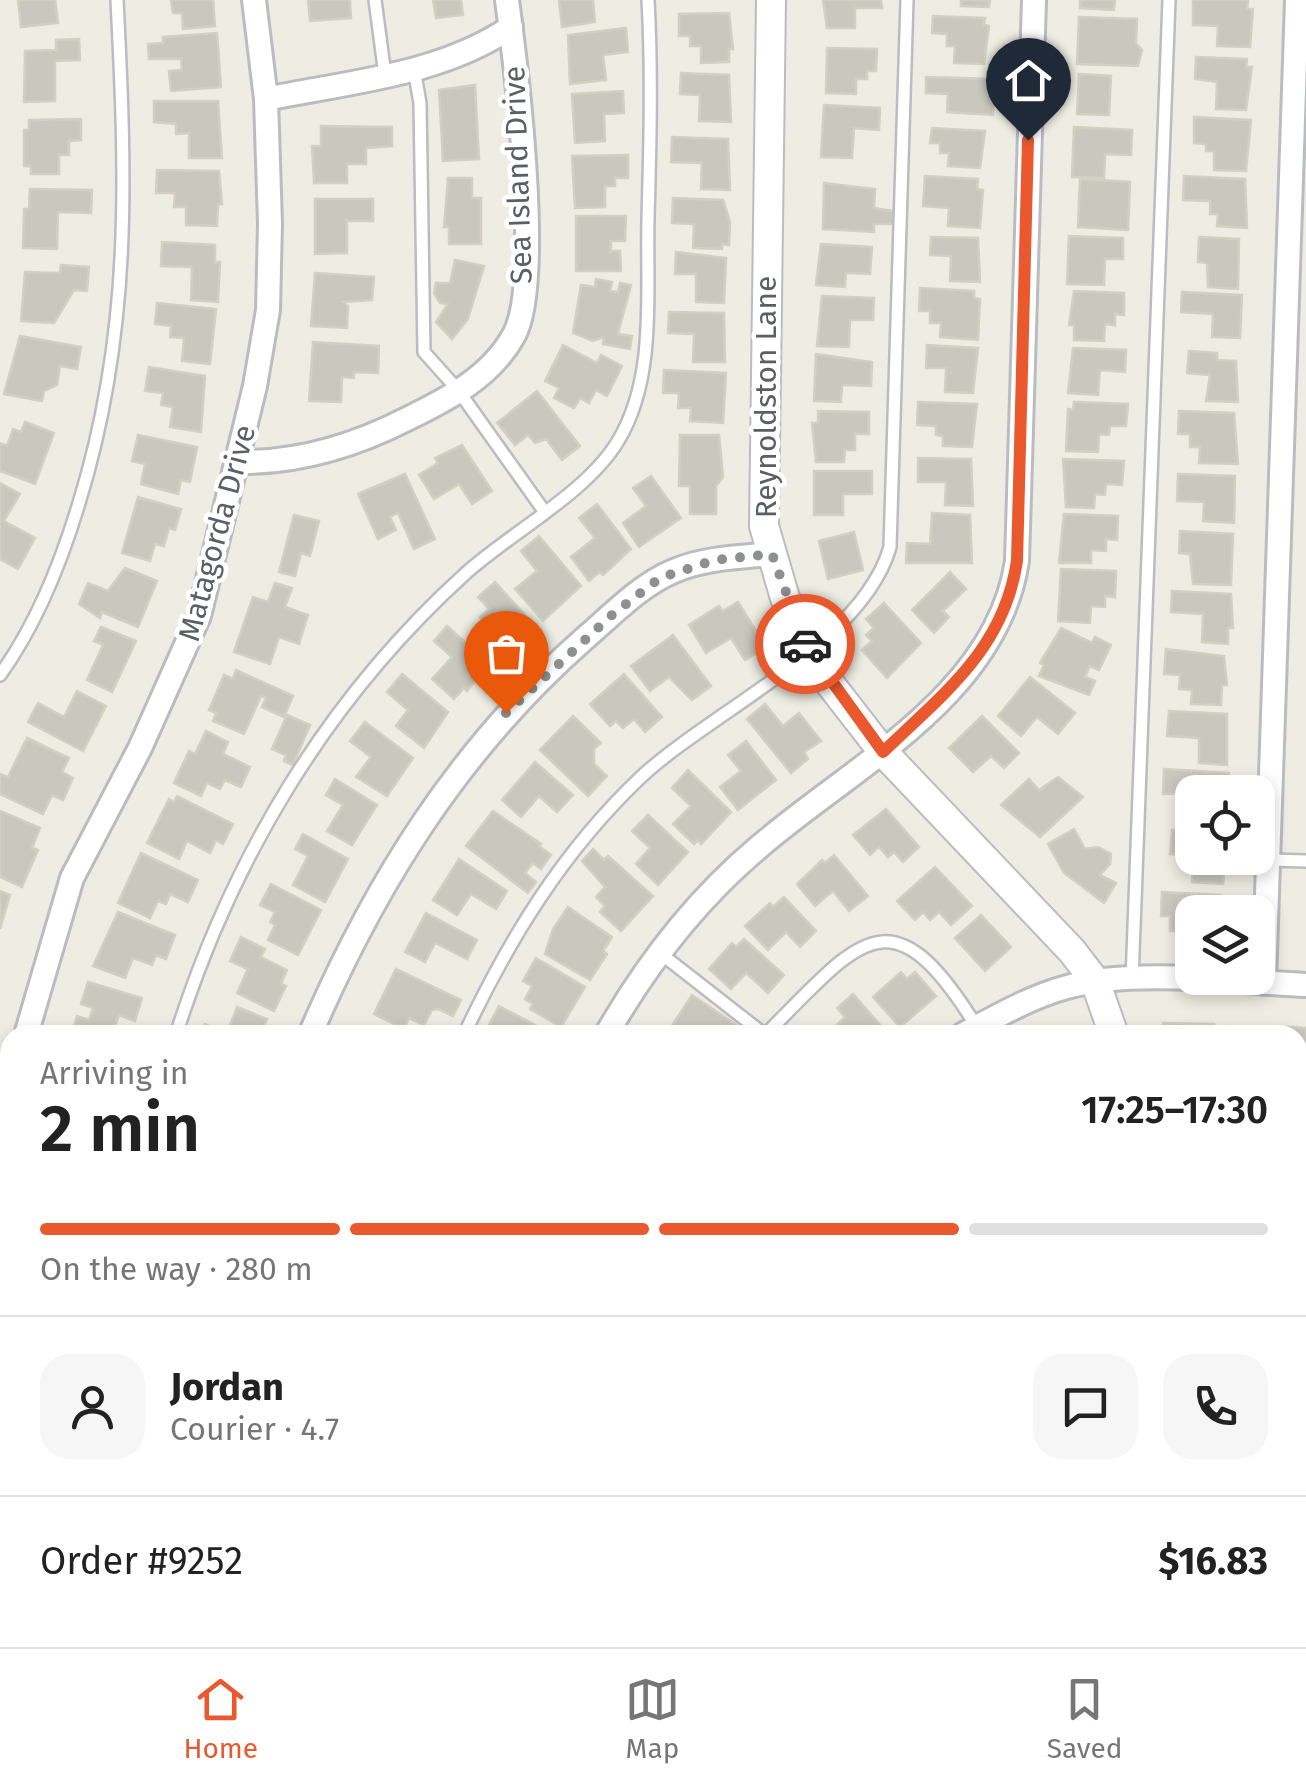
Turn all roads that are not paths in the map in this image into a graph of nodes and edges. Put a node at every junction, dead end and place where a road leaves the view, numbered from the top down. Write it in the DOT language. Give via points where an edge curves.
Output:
graph roads {
  1 [pos="118,0"];
  2 [pos="254,0"];
  3 [pos="375,0"];
  4 [pos="507,0"];
  5 [pos="648,0"];
  6 [pos="771,0"];
  7 [pos="907,0"];
  8 [pos="1034,0"];
  9 [pos="1169,0"];
  10 [pos="1297,0"];
  11 [pos="511,27"];
  12 [pos="414,68"];
  13 [pos="385,75"];
  14 [pos="266,100"];
  15 [pos="1300,131"];
  16 [pos="1298,259"];
  17 [pos="458,390"];
  18 [pos="238,462"];
  19 [pos="544,510"];
  20 [pos="772,554"];
  21 [pos="810,652"];
  22 [pos="0,675"];
  23 [pos="883,752"];
  24 [pos="1273,775"];
  25 [pos="1275,860"];
  26 [pos="1306,860"];
  27 [pos="660,953"];
  28 [pos="1132,980"];
  29 [pos="1096,981"];
  30 [pos="1175,981"];
  31 [pos="1275,984"];
  32 [pos="1306,985"];
  33 [pos="29,1025"];
  34 [pos="180,1025"];
  35 [pos="315,1025"];
  36 [pos="469,1025"];
  37 [pos="613,1025"];
  38 [pos="752,1025"];
  39 [pos="775,1025"];
  40 [pos="969,1025"];
  41 [pos="986,1025"];
  42 [pos="1111,1025"];
  1 -- 22 [label="lane" via="121,308 112,375 68,540"];
  2 -- 14 [label="street, Matagorda Drive"];
  3 -- 13 [label="lane"];
  4 -- 11 [label="street, Sea Island Drive"];
  5 -- 19 [label="lane" via="643,369 619,440"];
  6 -- 20 [label="street, Reynoldston Lane" via="764,526"];
  7 -- 21 [label="lane" via="890,548 883,574"];
  8 -- 23 [label="street" via="1012,594 980,656"];
  9 -- 28 [label="lane"];
  10 -- 15 [label="street"];
  11 -- 12 [label="street" via="480,46"];
  11 -- 17 [label="street, Sea Island Drive" via="524,164 521,312 506,347"];
  12 -- 13 [label="street"];
  12 -- 17 [label="lane" via="424,352"];
  13 -- 14 [label="street"];
  14 -- 18 [label="street, Matagorda Drive" via="268,310"];
  15 -- 16 [label="street"];
  16 -- 24 [label="street"];
  17 -- 18 [label="street, Sea Island Drive" via="343,447 279,462"];
  17 -- 19 [label="lane"];
  18 -- 33 [label="street, Matagorda Drive" via="183,658 72,878"];
  19 -- 34 [label="lane" via="422,616 323,730 224,904"];
  20 -- 21 [label="street, Reynoldston Lane"];
  20 -- 35 [label="street" via="715,560 660,578 506,713 441,792 378,891"];
  21 -- 23 [label="street, Reynoldston Lane"];
  21 -- 36 [label="lane" via="674,748 568,857 505,949"];
  23 -- 27 [label="street" via="757,848"];
  23 -- 29 [label="street, Reynoldston Lane"];
  25 -- 26 [label="lane"];
  27 -- 37 [label="street"];
  27 -- 38 [label="lane"];
  28 -- 29 [label="street"];
  28 -- 30 [label="street"];
  29 -- 41 [label="street" via="1038,997"];
  29 -- 42 [label="street, Reynoldston Lane"];
  31 -- 32 [label="street"];
  39 -- 40 [label="lane" via="841,961 873,940 892,940 926,957"];
}
